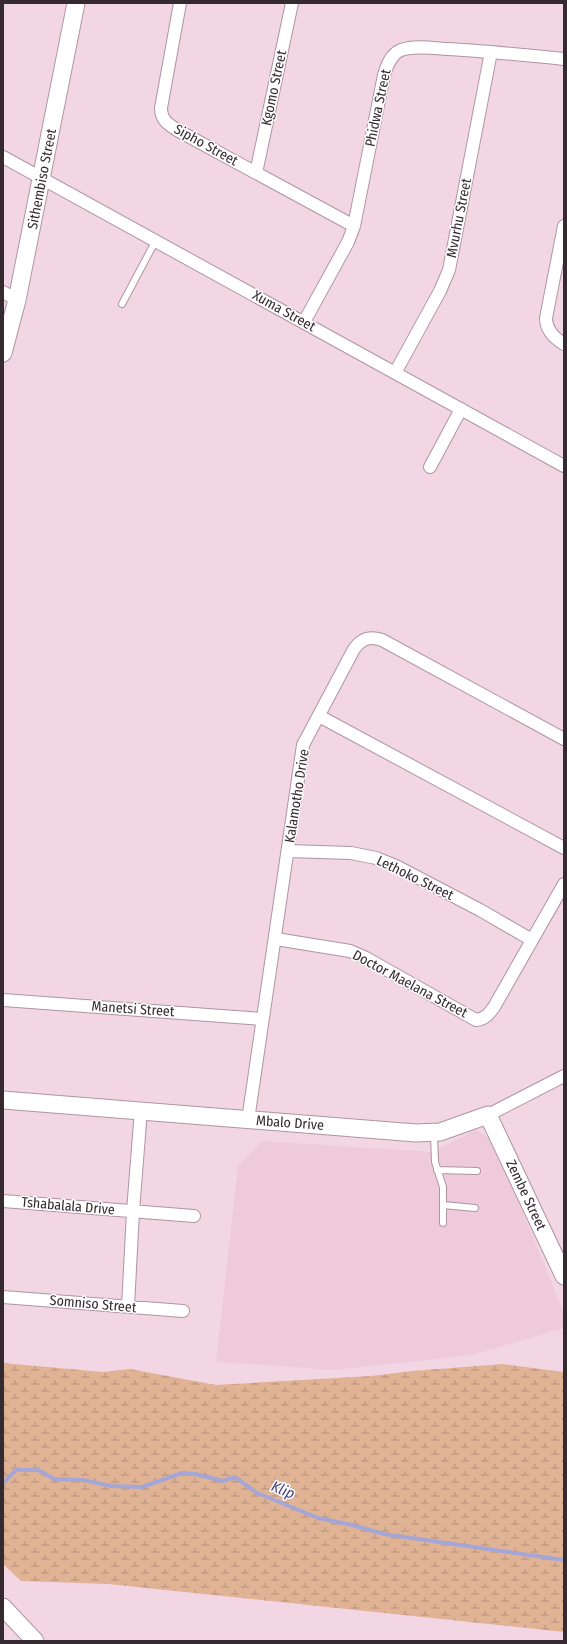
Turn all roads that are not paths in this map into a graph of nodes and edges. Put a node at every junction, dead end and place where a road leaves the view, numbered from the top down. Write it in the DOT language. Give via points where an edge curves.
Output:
graph roads {
  1 [pos="76,3"];
  2 [pos="180,3"];
  3 [pos="292,3"];
  4 [pos="491,52"];
  5 [pos="564,59"];
  6 [pos="3,157"];
  7 [pos="256,173"];
  8 [pos="43,178"];
  9 [pos="354,226"];
  10 [pos="564,226"];
  11 [pos="156,240"];
  12 [pos="10,296"];
  13 [pos="122,304"];
  14 [pos="304,322"];
  15 [pos="564,344"];
  16 [pos="3,353"];
  17 [pos="395,373"];
  18 [pos="461,409"];
  19 [pos="564,466"];
  20 [pos="430,467"];
  21 [pos="319,716"];
  22 [pos="564,739"];
  23 [pos="564,848"];
  24 [pos="288,851"];
  25 [pos="564,884"];
  26 [pos="276,939"];
  27 [pos="532,940"];
  28 [pos="3,1000"];
  29 [pos="262,1019"];
  30 [pos="564,1076"];
  31 [pos="3,1100"];
  32 [pos="141,1110"];
  33 [pos="488,1115"];
  34 [pos="248,1120"];
  35 [pos="434,1132"];
  36 [pos="437,1170"];
  37 [pos="477,1171"];
  38 [pos="3,1201"];
  39 [pos="443,1205"];
  40 [pos="475,1208"];
  41 [pos="133,1211"];
  42 [pos="194,1216"];
  43 [pos="443,1223"];
  44 [pos="564,1276"];
  45 [pos="3,1297"];
  46 [pos="128,1307"];
  47 [pos="183,1311"];
  48 [pos="3,1608"];
  49 [pos="35,1641"];
  1 -- 8 [label="street, Sithembiso Street"];
  2 -- 7 [label="street, Sipho Street" via="161,116 177,130"];
  3 -- 7 [label="street, Kgomo Street"];
  4 -- 5 [label="street, Phidwa Street"];
  4 -- 9 [label="street, Phidwa Street" via="412,48 400,51 392,57 384,75"];
  4 -- 17 [label="street, Mvurhu Street" via="449,270"];
  6 -- 8 [label="street, Xuma Street"];
  7 -- 9 [label="street, Sipho Street"];
  8 -- 11 [label="street, Xuma Street"];
  8 -- 12 [label="street, Sithembiso Street"];
  9 -- 14 [label="street, Phidwa Street" via="348,242"];
  10 -- 15 [label="street" via="546,318 552,334"];
  11 -- 13 [label="lane"];
  11 -- 14 [label="street, Xuma Street"];
  12 -- 16 [label="street, Sithembiso Street"];
  14 -- 17 [label="street, Xuma Street"];
  17 -- 18 [label="street, Xuma Street"];
  18 -- 19 [label="street, Xuma Street"];
  18 -- 20 [label="street"];
  21 -- 22 [label="street, Kalamotho Drive" via="354,649 359,642 370,637 382,640"];
  21 -- 23 [label="street"];
  21 -- 24 [label="street, Kalamotho Drive" via="303,746"];
  24 -- 26 [label="street, Kalamotho Drive"];
  24 -- 27 [label="street, Lethoko Street" via="351,853 376,858 480,910"];
  25 -- 27 [label="street, Doctor Maelana Street"];
  26 -- 27 [label="street, Doctor Maelana Street" via="350,951 476,1020 488,1015 494,1007"];
  26 -- 29 [label="street, Kalamotho Drive"];
  28 -- 29 [label="street, Manetsi Street"];
  29 -- 34 [label="street, Kalamotho Drive"];
  30 -- 33 [label="street, Mbalo Drive"];
  31 -- 32 [label="street, Mbalo Drive"];
  32 -- 34 [label="street, Mbalo Drive"];
  32 -- 41 [label="street, Tshabalala Drive"];
  33 -- 35 [label="street, Mbalo Drive"];
  33 -- 44 [label="street, Zembe Street"];
  34 -- 35 [label="street, Mbalo Drive" via="416,1133"];
  35 -- 36 [label="lane"];
  36 -- 37 [label="lane"];
  36 -- 39 [label="lane" via="444,1187"];
  38 -- 41 [label="street, Tshabalala Drive"];
  39 -- 40 [label="lane"];
  39 -- 43 [label="lane"];
  41 -- 42 [label="street, Tshabalala Drive"];
  41 -- 46 [label="street, Tshabalala Drive"];
  45 -- 46 [label="street, Somniso Street"];
  46 -- 47 [label="street, Somniso Street"];
  48 -- 49 [label="street"];
}
